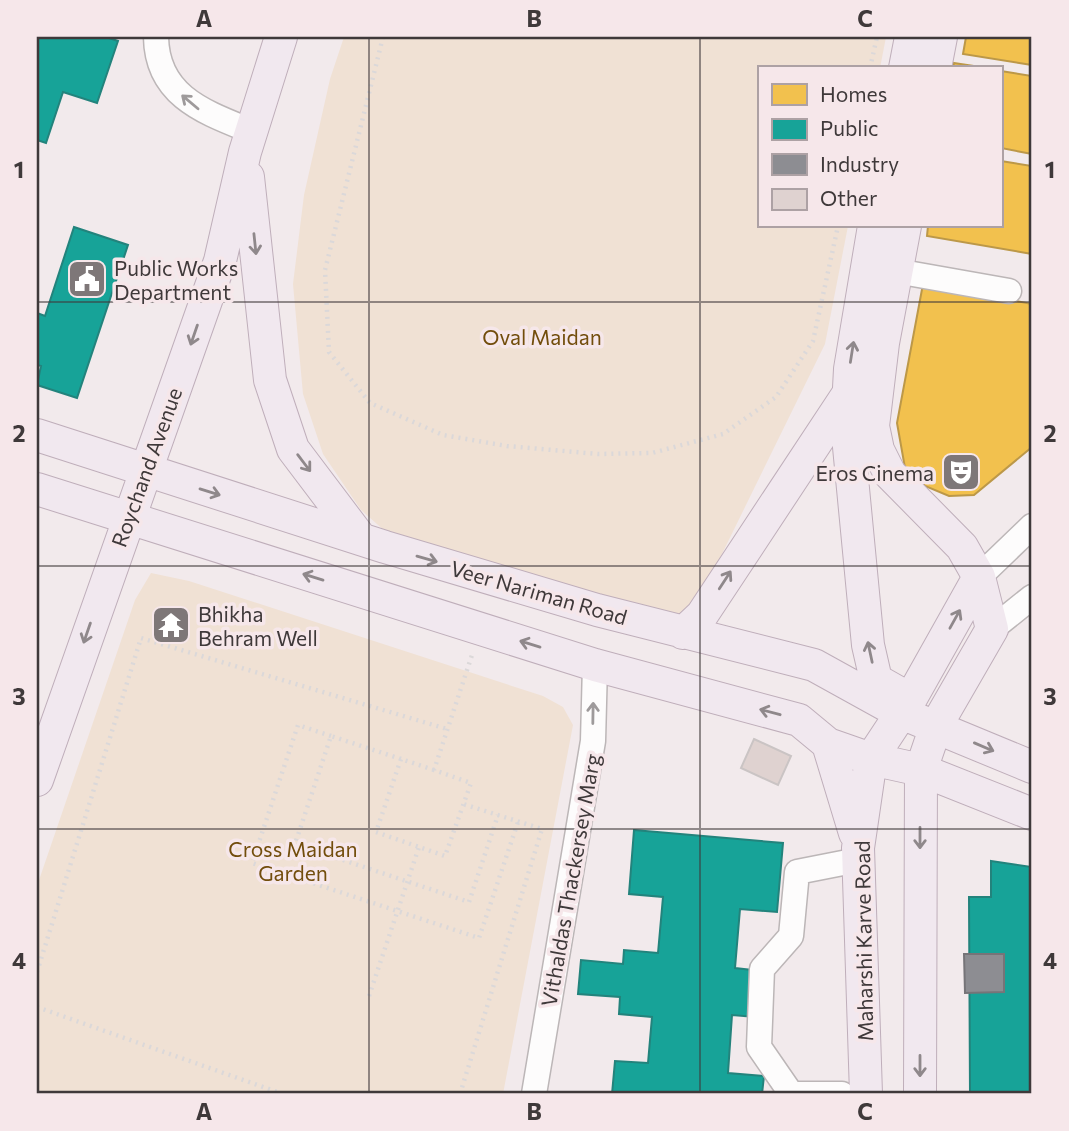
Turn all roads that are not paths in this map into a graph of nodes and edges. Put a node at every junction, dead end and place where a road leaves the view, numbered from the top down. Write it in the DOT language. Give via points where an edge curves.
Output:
graph roads {
  1 [pos="156,37"];
  2 [pos="281,37"];
  3 [pos="911,37"];
  4 [pos="942,37"];
  5 [pos="905,66"];
  6 [pos="935,66"];
  7 [pos="248,142"];
  8 [pos="874,228"];
  9 [pos="905,228"];
  10 [pos="897,271"];
  11 [pos="1009,291"];
  12 [pos="848,394"];
  13 [pos="37,436"];
  14 [pos="145,472"];
  15 [pos="37,489"];
  16 [pos="126,519"];
  17 [pos="1032,526"];
  18 [pos="362,539"];
  19 [pos="979,577"];
  20 [pos="1032,597"];
  21 [pos="992,628"];
  22 [pos="683,633"];
  23 [pos="595,665"];
  24 [pos="904,706"];
  25 [pos="936,726"];
  26 [pos="828,744"];
  27 [pos="871,759"];
  28 [pos="1032,767"];
  29 [pos="921,770"];
  30 [pos="37,780"];
  31 [pos="1032,814"];
  32 [pos="858,854"];
  33 [pos="790,1093"];
  34 [pos="534,1094"];
  35 [pos="842,1094"];
  36 [pos="866,1094"];
  37 [pos="920,1094"];
  7 -- 1 [label="street, one-way" via="184,99 161,68"];
  2 -- 7 [label="main road, Roychand Avenue"];
  3 -- 5 [label="main road"];
  4 -- 6 [label="main road"];
  7 -- 14 [label="main road, Roychand Avenue, one-way" via="220,261"];
  7 -- 18 [label="main road, one-way" via="270,380 293,449"];
  12 -- 8 [label="main road, one-way"];
  9 -- 10 [label="main road"];
  10 -- 11 [label="street"];
  10 -- 19 [label="main road" via="873,426 878,450 890,474 962,547"];
  22 -- 12 [label="main road, one-way" via="702,615"];
  24 -- 12 [label="main road, one-way" via="876,680 867,645"];
  13 -- 14 [label="main road, Veer Nariman Road"];
  14 -- 16 [label="main road, Roychand Avenue"];
  14 -- 18 [label="main road, Veer Nariman Road, one-way"];
  15 -- 16 [label="main road"];
  23 -- 16 [label="main road, one-way"];
  16 -- 30 [label="main road, Roychand Avenue, one-way"];
  17 -- 19 [label="street"];
  18 -- 22 [label="main road, Veer Nariman Road, one-way"];
  19 -- 21 [label="main road"];
  24 -- 19 [label="main road, Maharshi Karve Road, one-way"];
  20 -- 21 [label="street"];
  21 -- 25 [label="main road"];
  22 -- 24 [label="main road, Veer Nariman Road" via="814,665"];
  26 -- 23 [label="main road, one-way" via="799,720"];
  34 -- 23 [label="street, Vithaldas Thackersey Marg, one-way" via="593,741"];
  24 -- 25 [label="main road, Veer Nariman Road"];
  24 -- 27 [label="main road, Maharshi Karve Road"];
  25 -- 28 [label="main road, Veer Nariman Road, one-way"];
  25 -- 29 [label="main road"];
  26 -- 27 [label="main road"];
  26 -- 32 [label="main road"];
  27 -- 29 [label="main road"];
  27 -- 32 [label="main road, Maharshi Karve Road"];
  29 -- 31 [label="main road"];
  29 -- 37 [label="main road, one-way"];
  32 -- 33 [label="street" via="797,872 791,936 762,969 759,1047"];
  32 -- 36 [label="main road, Maharshi Karve Road"];
  33 -- 35 [label="street"];
}
